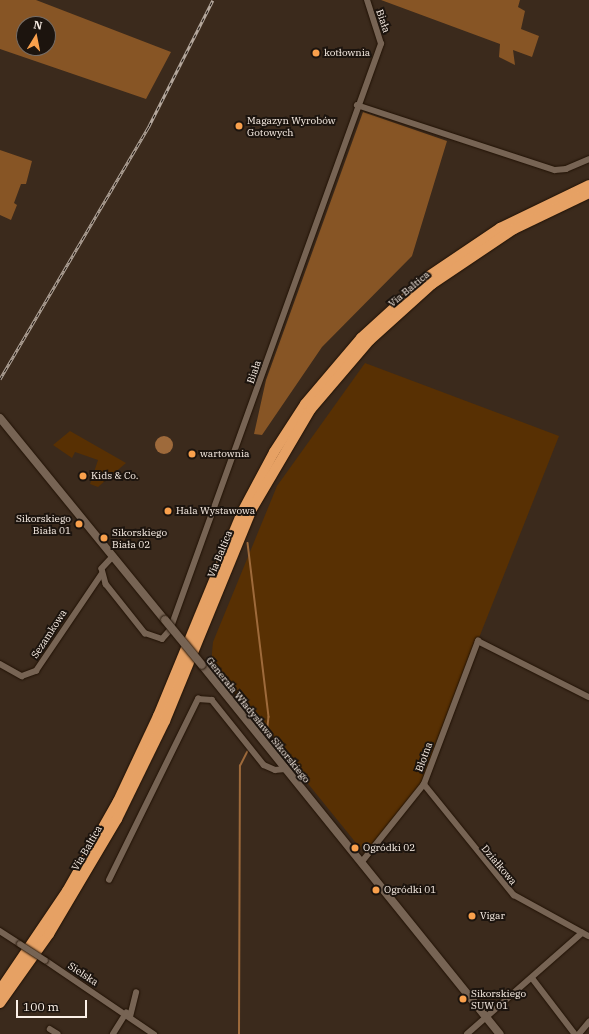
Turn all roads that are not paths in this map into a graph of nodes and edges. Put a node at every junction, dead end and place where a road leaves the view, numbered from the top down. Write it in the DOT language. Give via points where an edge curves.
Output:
graph roads {
  1 [pos="367,0"];
  2 [pos="358,105"];
  3 [pos="589,159"];
  4 [pos="589,185"];
  5 [pos="589,193"];
  6 [pos="0,418"];
  7 [pos="113,557"];
  8 [pos="101,575"];
  9 [pos="0,664"];
  10 [pos="589,697"];
  11 [pos="285,769"];
  12 [pos="424,784"];
  13 [pos="361,863"];
  14 [pos="109,880"];
  15 [pos="0,931"];
  16 [pos="582,933"];
  17 [pos="589,936"];
  18 [pos="533,979"];
  19 [pos="0,990"];
  20 [pos="136,992"];
  21 [pos="0,1003"];
  22 [pos="128,1015"];
  23 [pos="485,1016"];
  24 [pos="589,1022"];
  25 [pos="50,1029"];
  26 [pos="58,1034"];
  27 [pos="113,1034"];
  28 [pos="154,1034"];
  29 [pos="467,1034"];
  30 [pos="500,1034"];
  31 [pos="575,1034"];
  32 [pos="579,1034"];
  1 -- 2 [label="street, Biała" via="381,44"];
  2 -- 3 [label="street" via="556,170 566,169"];
  2 -- 8 [label="street, Biała" via="166,636 156,639 145,633"];
  4 -- 19 [label="highway, Via Baltica" via="500,228 435,272 361,338 305,404 274,452 242,512 158,716 115,806 67,891"];
  5 -- 21 [label="highway, Via Baltica" via="514,229 432,284 364,346 311,409 252,509 165,721 117,819 56,922"];
  6 -- 7 [label="street, Generała Władysława Sikorskiego"];
  7 -- 8 [label="street" via="105,563"];
  7 -- 11 [label="street, Generała Władysława Sikorskiego, bridge"];
  8 -- 9 [label="street, Sezamkowa" via="36,671 22,676"];
  10 -- 12 [label="street, Błotna" via="478,641"];
  11 -- 13 [label="street, Generała Władysława Sikorskiego"];
  11 -- 14 [label="street" via="270,769 264,765 212,700 198,699"];
  12 -- 13 [label="street, Błotna"];
  12 -- 16 [label="street, Działkowa" via="514,895"];
  13 -- 23 [label="street, Generała Władysława Sikorskiego"];
  15 -- 22 [label="street, Sielska, bridge"];
  16 -- 17 [label="street, Działkowa"];
  16 -- 18 [label="street"];
  18 -- 23 [label="street"];
  18 -- 31 [label="street"];
  20 -- 22 [label="street"];
  22 -- 27 [label="street"];
  22 -- 28 [label="street, Sielska"];
  23 -- 29 [label="street"];
  23 -- 30 [label="street, Generała Władysława Sikorskiego"];
  24 -- 32 [label="street"];
  25 -- 26 [label="street"];
}
